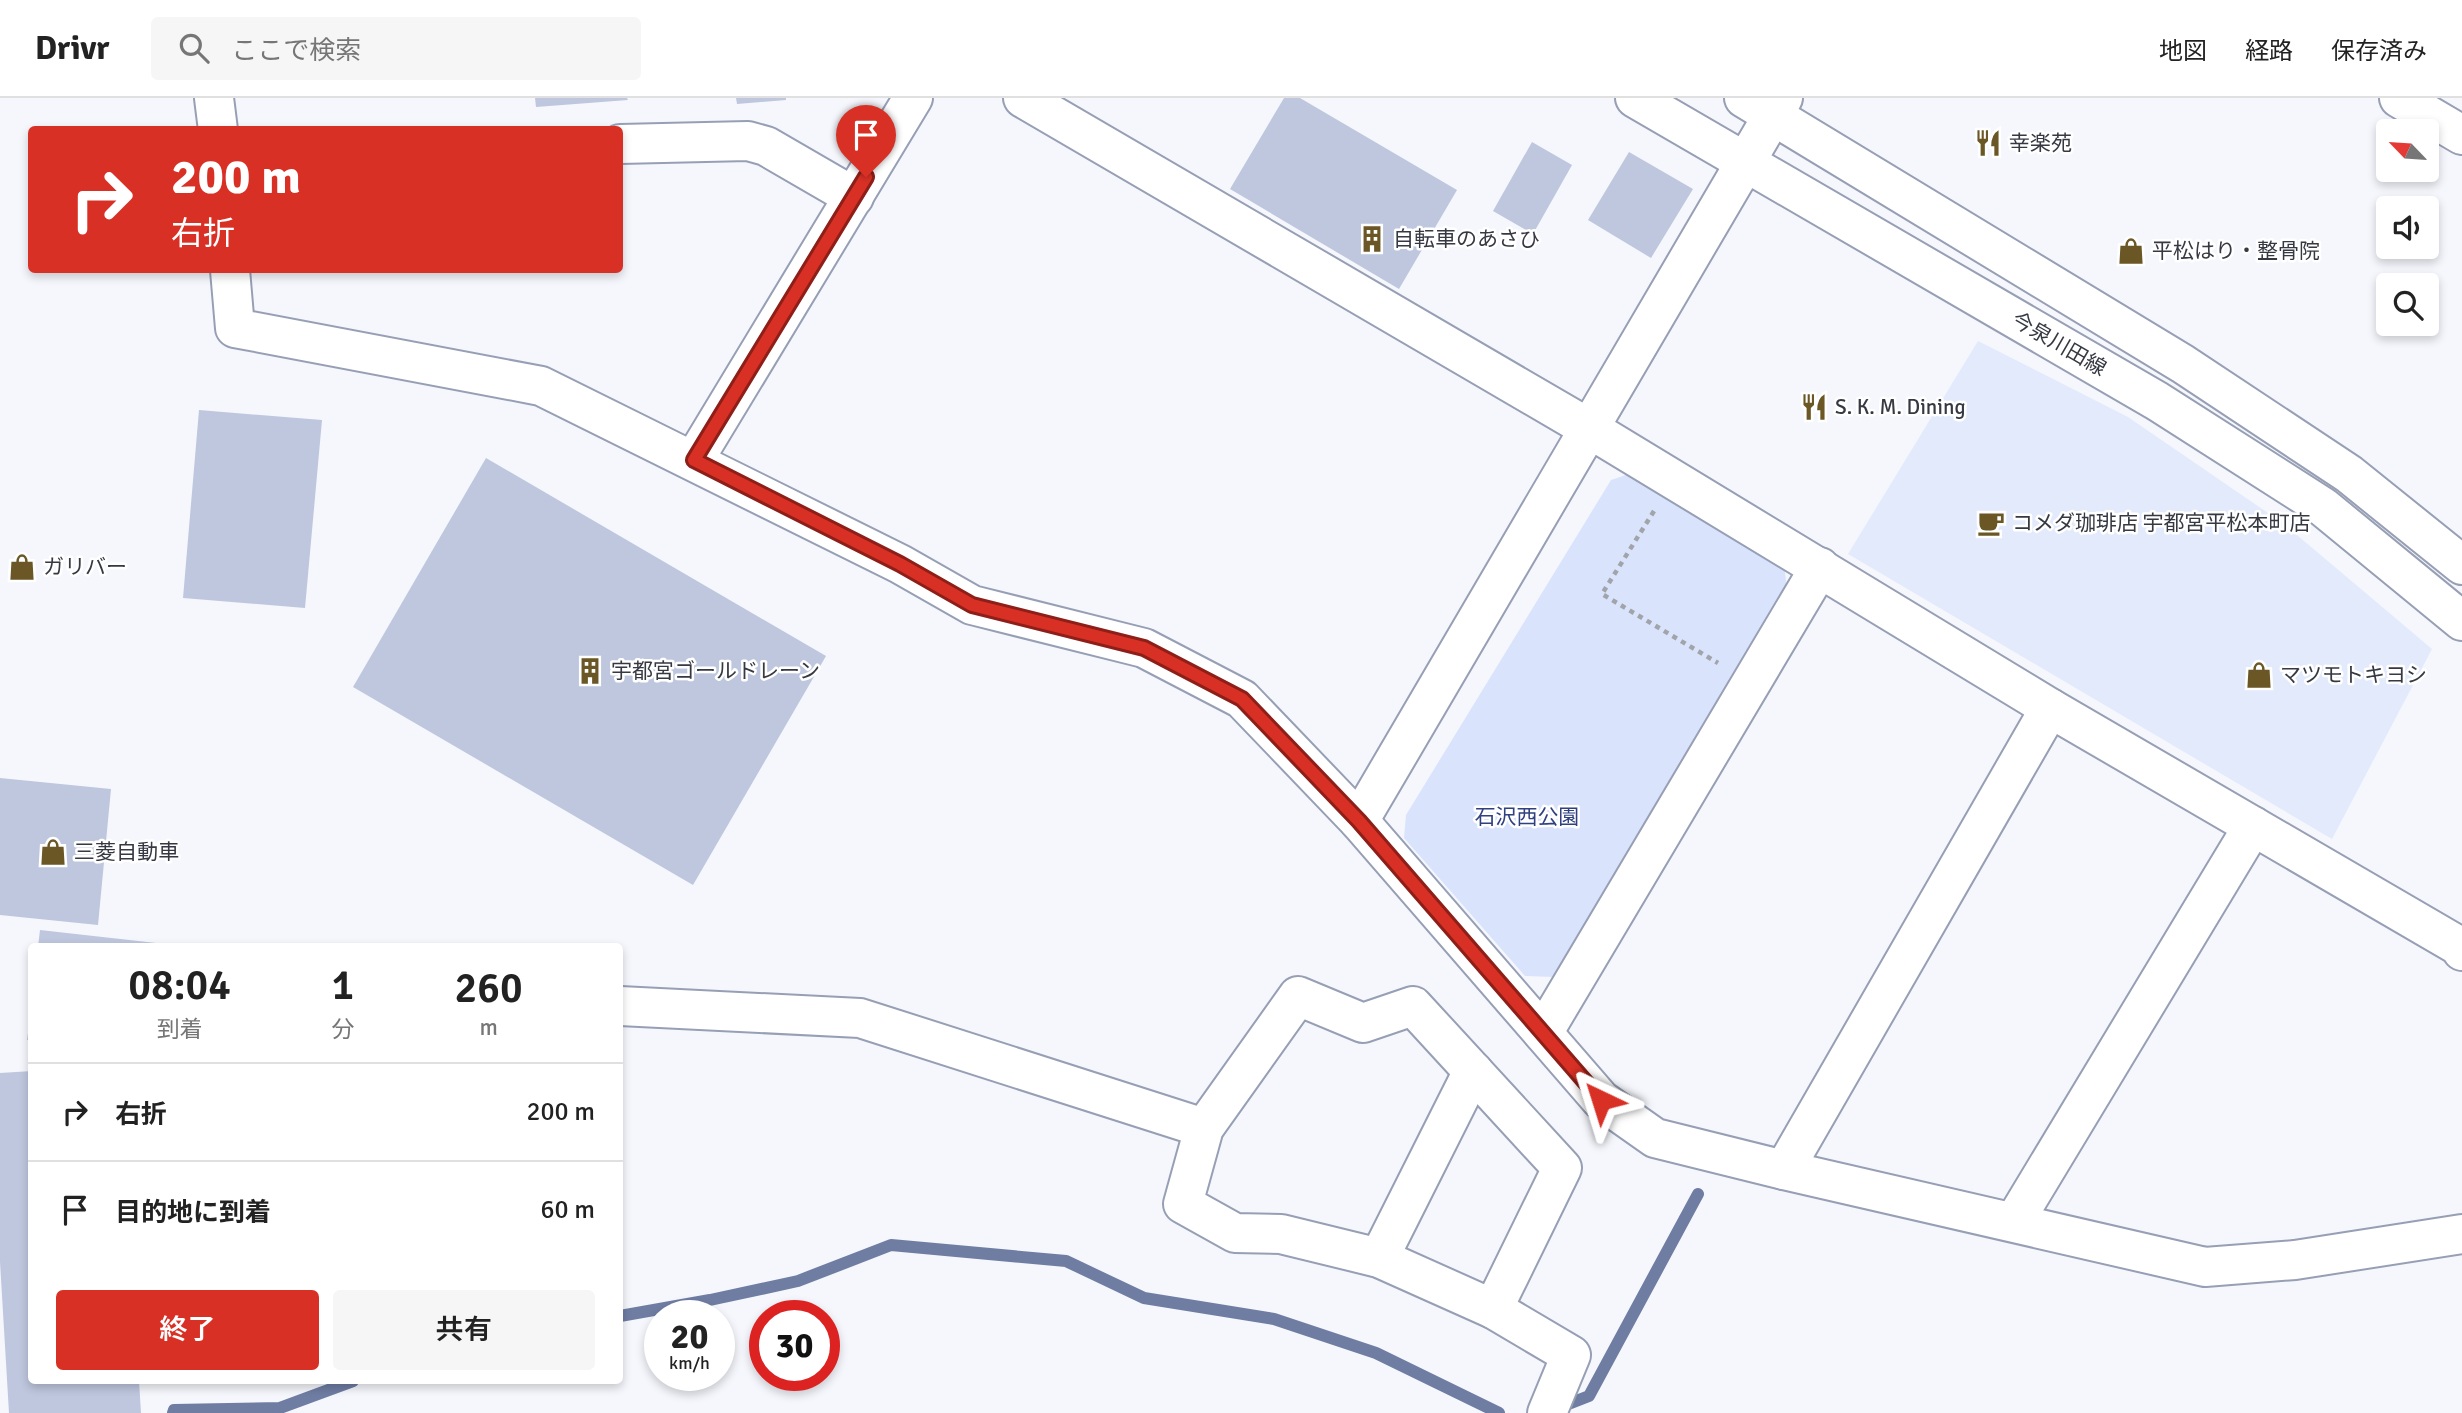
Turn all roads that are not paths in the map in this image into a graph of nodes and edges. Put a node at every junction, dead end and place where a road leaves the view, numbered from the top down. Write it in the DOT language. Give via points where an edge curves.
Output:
graph roads {
  1 [pos="214,98"];
  2 [pos="914,98"];
  3 [pos="1023,98"];
  4 [pos="1635,98"];
  5 [pos="2399,98"];
  6 [pos="1767,103"];
  7 [pos="218,126"];
  8 [pos="2462,135"];
  9 [pos="623,144"];
  10 [pos="1746,162"];
  11 [pos="854,197"];
  12 [pos="230,273"];
  13 [pos="1590,429"];
  14 [pos="694,460"];
  15 [pos="2462,565"];
  16 [pos="1820,568"];
  17 [pos="2462,621"];
  18 [pos="2050,708"];
  19 [pos="1359,821"];
  20 [pos="2253,826"];
  21 [pos="2462,951"];
  22 [pos="623,1006"];
  23 [pos="1543,1033"];
  24 [pos="1474,1071"];
  25 [pos="1204,1128"];
  26 [pos="1784,1170"];
  27 [pos="2014,1222"];
  28 [pos="2462,1234"];
  29 [pos="1378,1258"];
  30 [pos="1493,1309"];
  31 [pos="1546,1413"];
  1 -- 7 [label="street"];
  2 -- 11 [label="street"];
  3 -- 13 [label="street"];
  4 -- 10 [label="street, 今泉川田線"];
  5 -- 8 [label="street"];
  6 -- 10 [label="street"];
  6 -- 15 [label="street" via="2183,364 2349,474"];
  9 -- 11 [label="street" via="748,141 766,146"];
  10 -- 13 [label="street"];
  10 -- 17 [label="street, 今泉川田線" via="2157,401 2323,507"];
  11 -- 14 [label="street"];
  12 -- 14 [label="street" via="235,328 541,386"];
  13 -- 16 [label="street"];
  13 -- 19 [label="street"];
  14 -- 19 [label="street" via="972,605 1144,648 1242,699"];
  16 -- 18 [label="street"];
  16 -- 23 [label="street"];
  18 -- 20 [label="street"];
  18 -- 26 [label="street"];
  19 -- 23 [label="street"];
  20 -- 21 [label="street"];
  20 -- 27 [label="street"];
  22 -- 25 [label="street" via="860,1018"];
  23 -- 26 [label="street" via="1601,1100 1655,1138"];
  24 -- 25 [label="street" via="1413,1006 1363,1023 1298,996"];
  24 -- 29 [label="street"];
  24 -- 30 [label="street" via="1562,1168"];
  25 -- 29 [label="street" via="1182,1204 1236,1233 1281,1234"];
  26 -- 27 [label="street"];
  27 -- 28 [label="street" via="2205,1267 2295,1260"];
  29 -- 30 [label="street"];
  30 -- 31 [label="street" via="1571,1356"];
}
